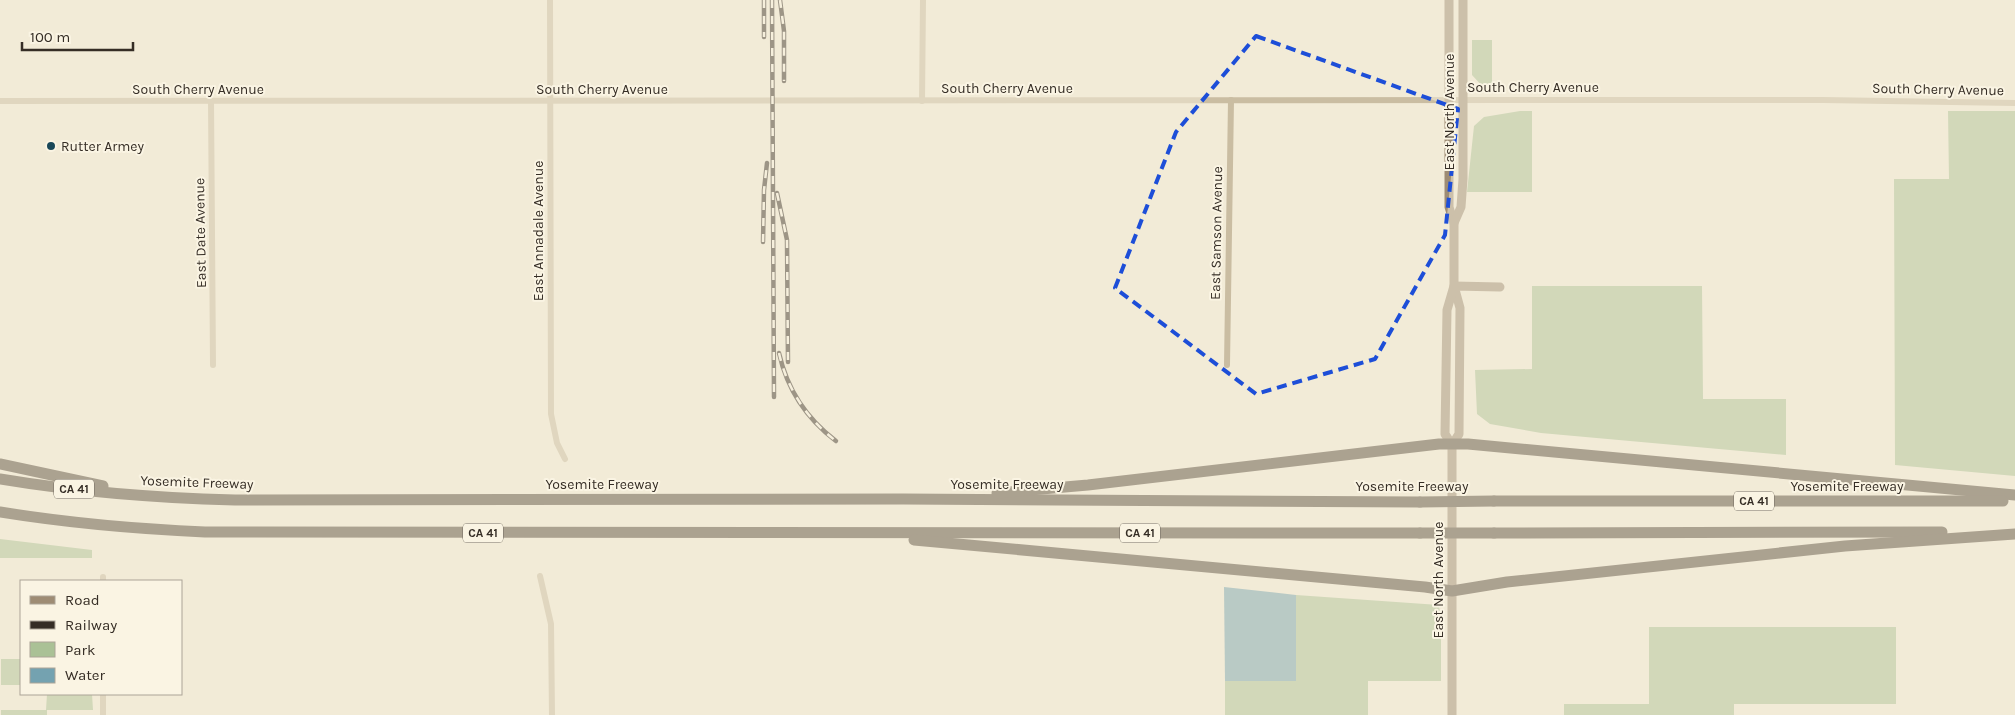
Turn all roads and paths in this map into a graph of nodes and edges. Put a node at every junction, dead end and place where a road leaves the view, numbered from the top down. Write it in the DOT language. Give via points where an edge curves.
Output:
graph roads {
  1 [pos="550,0"];
  2 [pos="923,0"];
  3 [pos="1449,0"];
  4 [pos="1463,0"];
  5 [pos="1231,100"];
  6 [pos="1449,100"];
  7 [pos="1463,100"];
  8 [pos="0,101"];
  9 [pos="211,101"];
  10 [pos="922,101"];
  11 [pos="550,102"];
  12 [pos="2015,103"];
  13 [pos="1454,223"];
  14 [pos="1454,286"];
  15 [pos="1500,287"];
  16 [pos="213,365"];
  17 [pos="1227,366"];
  18 [pos="1452,444"];
  19 [pos="565,459"];
  20 [pos="0,464"];
  21 [pos="0,479"];
  22 [pos="2015,495"];
  23 [pos="149,496"];
  24 [pos="903,499"];
  25 [pos="2015,501"];
  26 [pos="0,512"];
  27 [pos="0,516"];
  28 [pos="36,518"];
  29 [pos="2015,533"];
  30 [pos="860,534"];
  31 [pos="540,576"];
  32 [pos="1452,591"];
  33 [pos="103,695"];
  34 [pos="103,715"];
  35 [pos="552,715"];
  36 [pos="1452,715"];
  1 -- 11 [label="street, East Annadale Avenue"];
  2 -- 10 [label="street"];
  3 -- 6 [label="street, East North Avenue"];
  4 -- 7 [label="street, East North Avenue"];
  5 -- 6 [label="street, South Cherry Avenue"];
  5 -- 10 [label="street, South Cherry Avenue"];
  5 -- 17 [label="street, East Samson Avenue"];
  6 -- 7 [label="street, South Cherry Avenue"];
  6 -- 13 [label="street, East North Avenue" via="1450,207"];
  7 -- 12 [label="street, South Cherry Avenue"];
  7 -- 13 [label="street, East North Avenue" via="1461,208"];
  8 -- 9 [label="street, South Cherry Avenue"];
  9 -- 11 [label="street, South Cherry Avenue"];
  9 -- 16 [label="street, East Date Avenue"];
  10 -- 11 [label="street, South Cherry Avenue"];
  11 -- 19 [label="street, East Annadale Avenue" via="551,414 557,443"];
  13 -- 14 [label="street, East North Avenue"];
  14 -- 15 [label="street"];
  14 -- 18 [label="street, East North Avenue" via="1460,308 1459,434"];
  14 -- 18 [label="street, East North Avenue" via="1447,310 1446,347 1445,434"];
  18 -- 22 [label="highway"];
  18 -- 24 [label="highway" via="1088,485"];
  18 -- 32 [label="street, East North Avenue"];
  20 -- 23 [label="highway"];
  21 -- 23 [label="highway, Yosemite Freeway / CA 41"];
  23 -- 24 [label="highway, Yosemite Freeway / CA 41" via="234,500"];
  24 -- 25 [label="highway, Yosemite Freeway / CA 41, bridge"];
  26 -- 28 [label="highway, CA 41"];
  27 -- 28 [label="highway"];
  28 -- 30 [label="highway, CA 41" via="146,530 205,532"];
  29 -- 30 [label="highway, CA 41, bridge"];
  29 -- 32 [label="highway" via="1802,550 1507,582"];
  30 -- 32 [label="highway"];
  31 -- 35 [label="street" via="551,624"];
  32 -- 36 [label="street, East North Avenue"];
  33 -- 34 [label="street"];
}
